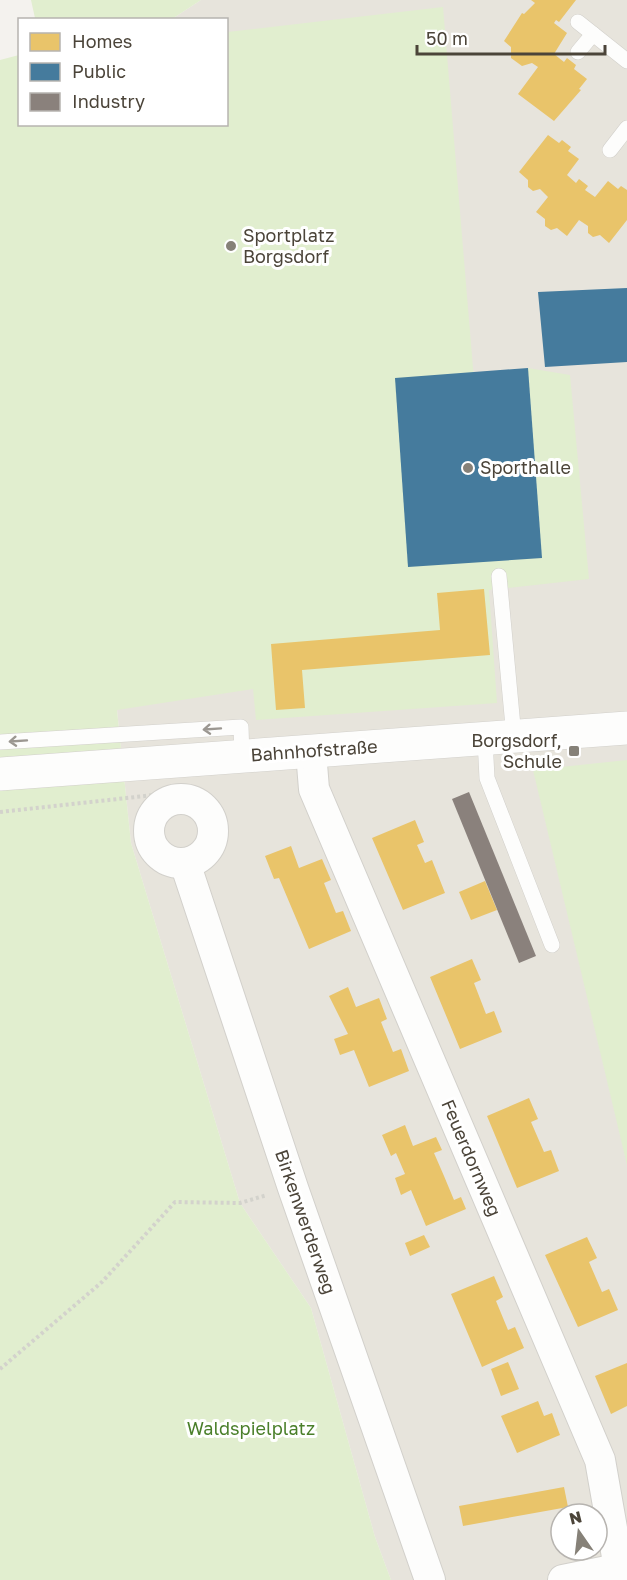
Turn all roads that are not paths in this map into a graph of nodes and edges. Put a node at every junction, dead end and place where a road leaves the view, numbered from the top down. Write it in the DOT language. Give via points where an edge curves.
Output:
graph roads {
  1 [pos="578,22"];
  2 [pos="593,34"];
  3 [pos="578,52"];
  4 [pos="627,61"];
  5 [pos="627,128"];
  6 [pos="610,150"];
  7 [pos="499,576"];
  8 [pos="627,728"];
  9 [pos="499,738"];
  10 [pos="0,742"];
  11 [pos="311,752"];
  12 [pos="242,756"];
  13 [pos="0,774"];
  14 [pos="175,784"];
  15 [pos="185,863"];
  16 [pos="552,945"];
  17 [pos="623,1567"];
  18 [pos="430,1580"];
  19 [pos="563,1580"];
  1 -- 2 [label="lane"];
  2 -- 3 [label="lane"];
  2 -- 4 [label="lane"];
  5 -- 6 [label="lane"];
  7 -- 9 [label="lane"];
  8 -- 9 [label="street, Bahnhofstraße"];
  9 -- 11 [label="street, Bahnhofstraße"];
  9 -- 16 [label="lane" via="487,778"];
  12 -- 10 [label="lane, one-way" via="241,727"];
  11 -- 12 [label="street, Bahnhofstraße"];
  11 -- 17 [label="street, Feuerdornweg" via="314,789 600,1460"];
  12 -- 14 [label="street, Bahnhofstraße"];
  13 -- 14 [label="street, Bahnhofstraße"];
  14 -- 15 [label="street" via="154,813 149,829 161,856"];
  14 -- 15 [label="street" via="189,800 205,809 212,821 209,846 199,857"];
  15 -- 18 [label="street, Birkenwerderweg"];
  17 -- 19 [label="street"];
}
